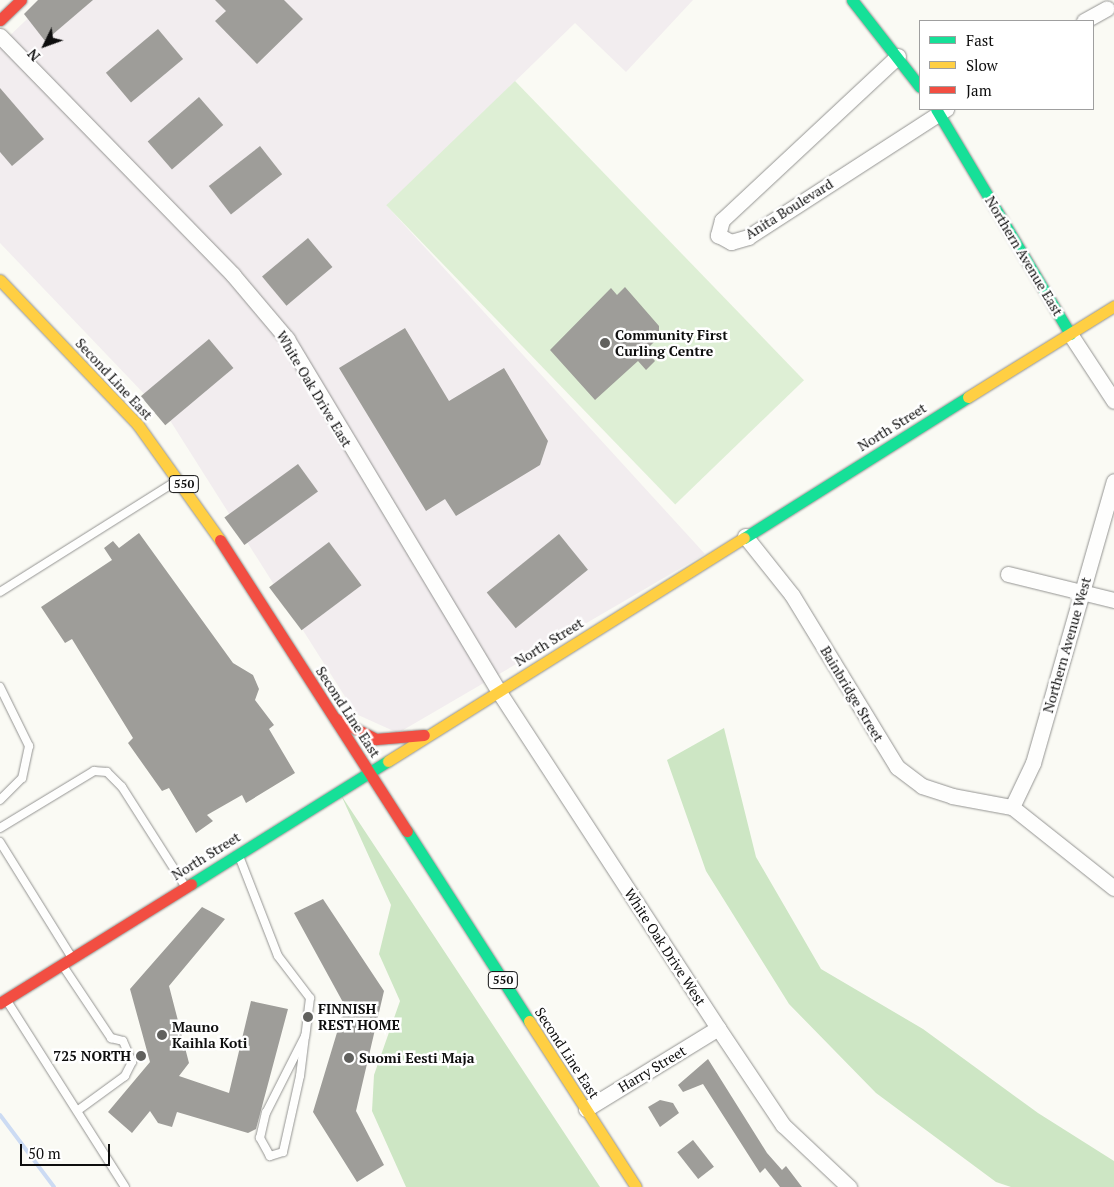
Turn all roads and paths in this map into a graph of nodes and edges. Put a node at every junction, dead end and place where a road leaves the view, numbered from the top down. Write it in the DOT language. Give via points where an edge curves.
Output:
graph roads {
  1 [pos="21,0"];
  2 [pos="852,0"];
  3 [pos="1107,8"];
  4 [pos="0,20"];
  5 [pos="1086,20"];
  6 [pos="0,36"];
  7 [pos="898,56"];
  8 [pos="919,86"];
  9 [pos="940,110"];
  10 [pos="0,280"];
  11 [pos="1114,306"];
  12 [pos="1070,334"];
  13 [pos="1114,401"];
  14 [pos="180,479"];
  15 [pos="1114,481"];
  16 [pos="745,536"];
  17 [pos="1008,574"];
  18 [pos="1082,590"];
  19 [pos="0,592"];
  20 [pos="1114,600"];
  21 [pos="0,687"];
  22 [pos="499,692"];
  23 [pos="332,716"];
  24 [pos="432,734"];
  25 [pos="369,774"];
  26 [pos="0,800"];
  27 [pos="1012,806"];
  28 [pos="0,828"];
  29 [pos="0,842"];
  30 [pos="238,854"];
  31 [pos="185,886"];
  32 [pos="1114,888"];
  33 [pos="72,958"];
  34 [pos="61,964"];
  35 [pos="3,1001"];
  36 [pos="718,1028"];
  37 [pos="305,1036"];
  38 [pos="586,1109"];
  39 [pos="77,1111"];
  40 [pos="125,1187"];
  41 [pos="636,1187"];
  42 [pos="849,1187"];
  1 -- 4 [label="main road"];
  2 -- 7 [label="main road"];
  3 -- 5 [label="street"];
  6 -- 22 [label="street, White Oak Drive East" via="233,275 287,339"];
  7 -- 8 [label="main road"];
  7 -- 9 [label="street, Anita Boulevard" via="722,220 718,235 731,242 748,237"];
  9 -- 12 [label="main road, Northern Avenue East"];
  10 -- 14 [label="main road, Second Line East / 550" via="138,425"];
  11 -- 12 [label="main road, North Street"];
  12 -- 13 [label="street, Northern Avenue East"];
  12 -- 16 [label="main road, North Street"];
  14 -- 19 [label="lane"];
  14 -- 23 [label="main road, Second Line East / 550"];
  15 -- 18 [label="street, Northern Avenue West"];
  16 -- 22 [label="main road, North Street"];
  16 -- 27 [label="street, Bainbridge Street" via="792,595 897,767 922,786 944,794"];
  17 -- 18 [label="street"];
  18 -- 20 [label="street"];
  18 -- 27 [label="street, Northern Avenue West" via="1033,764"];
  21 -- 26 [label="lane" via="30,746 22,778"];
  22 -- 24 [label="main road, North Street"];
  22 -- 36 [label="street, White Oak Drive West"];
  23 -- 24 [label="main road" via="351,730 376,739"];
  23 -- 25 [label="main road, Second Line East / 550"];
  24 -- 25 [label="main road, North Street"];
  25 -- 30 [label="main road, North Street"];
  25 -- 38 [label="main road, Second Line East / 550"];
  27 -- 32 [label="street, Bainbridge Street"];
  28 -- 31 [label="lane" via="94,771 107,772 122,787"];
  29 -- 33 [label="lane"];
  30 -- 31 [label="main road, North Street"];
  30 -- 37 [label="lane" via="278,956 310,998"];
  31 -- 33 [label="main road, North Street"];
  33 -- 34 [label="main road, North Street"];
  34 -- 35 [label="main road, North Street"];
  34 -- 39 [label="lane" via="111,1038 123,1041 132,1062 125,1076"];
  35 -- 39 [label="lane"];
  36 -- 38 [label="street, Harry Street"];
  36 -- 42 [label="street, White Oak Drive West" via="782,1125"];
  37 -- 37 [label="lane" via="283,1152 270,1156 260,1138 266,1113"];
  38 -- 41 [label="main road, Second Line East / 550"];
  39 -- 40 [label="lane"];
}
